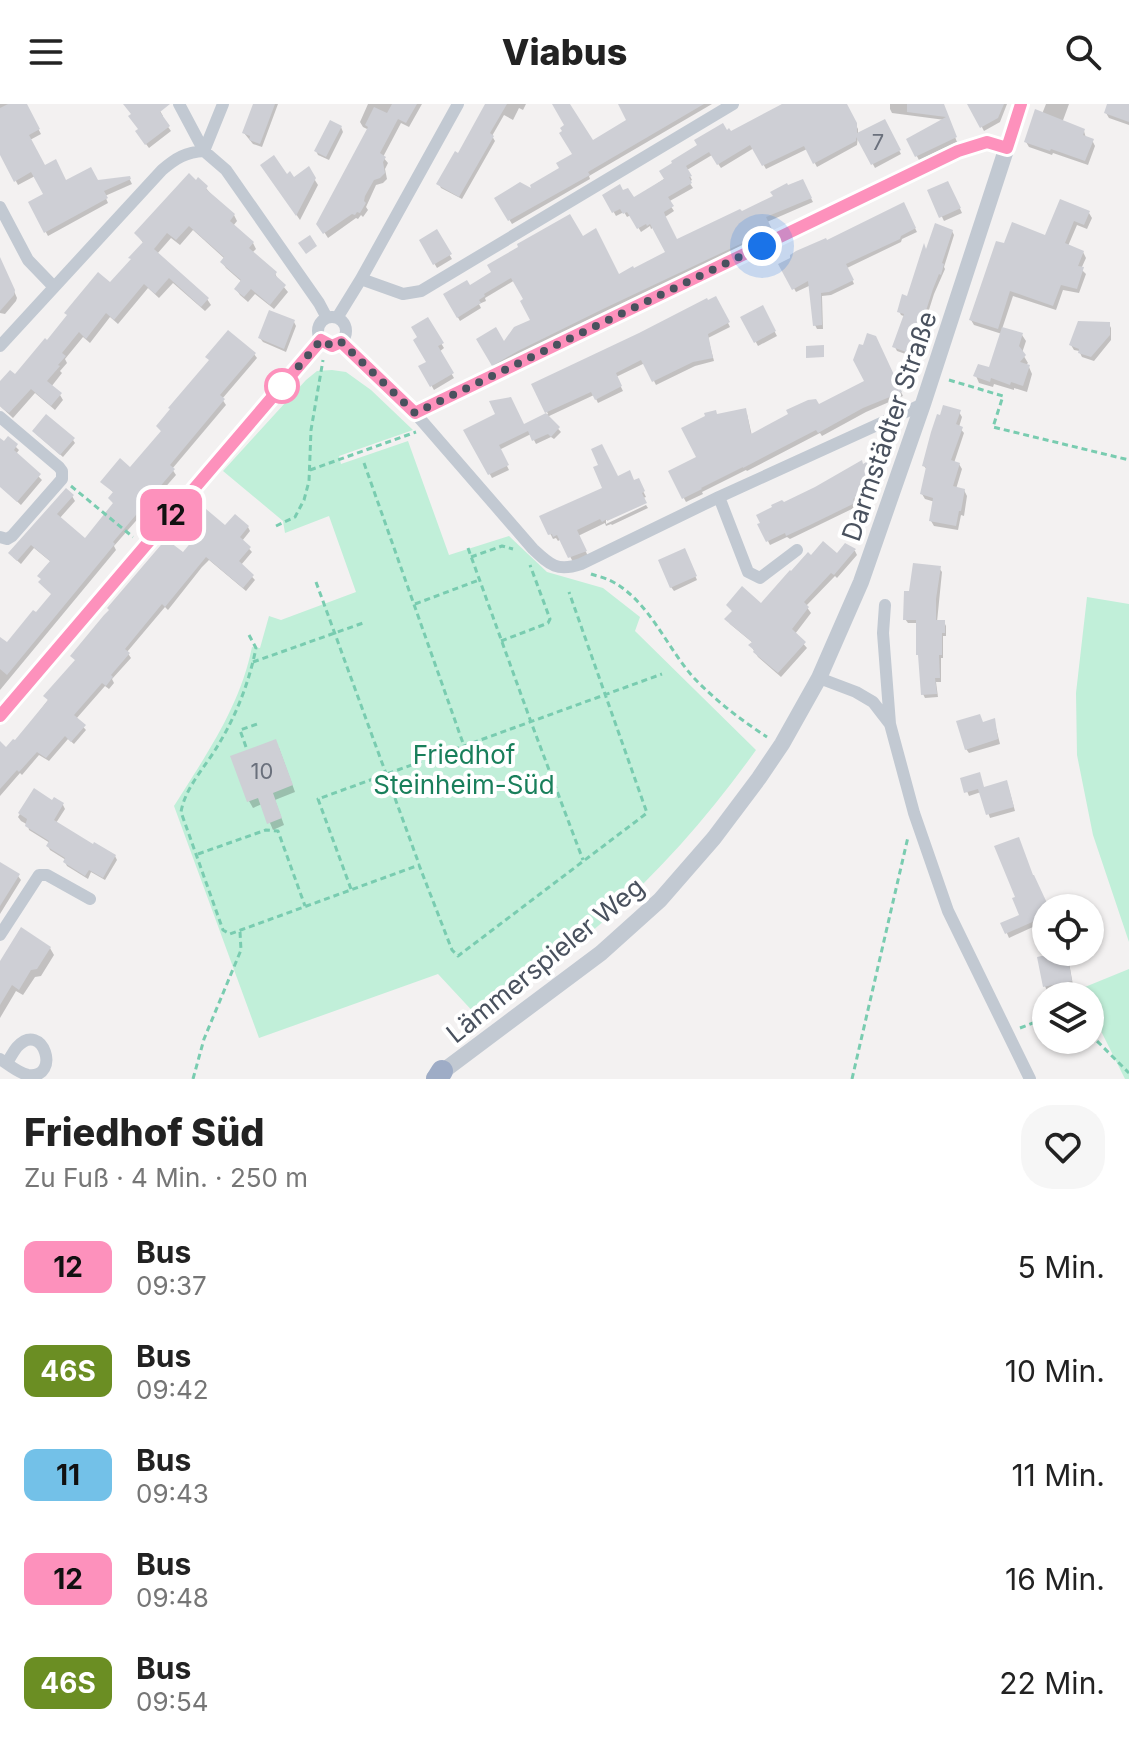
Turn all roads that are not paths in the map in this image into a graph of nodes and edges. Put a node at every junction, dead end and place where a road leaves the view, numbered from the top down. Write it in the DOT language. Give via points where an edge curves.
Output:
graph roads {
  1 [pos="179,104"];
  2 [pos="223,104"];
  3 [pos="458,104"];
  4 [pos="733,104"];
  5 [pos="1021,104"];
  6 [pos="1007,148"];
  7 [pos="204,151"];
  8 [pos="0,207"];
  9 [pos="361,279"];
  10 [pos="54,287"];
  11 [pos="332,318"];
  12 [pos="323,342"];
  13 [pos="341,342"];
  14 [pos="0,346"];
  15 [pos="923,404"];
  16 [pos="415,413"];
  17 [pos="0,417"];
  18 [pos="719,497"];
  19 [pos="0,537"];
  20 [pos="797,550"];
  21 [pos="885,605"];
  22 [pos="819,678"];
  23 [pos="0,716"];
  24 [pos="890,724"];
  25 [pos="90,899"];
  26 [pos="0,935"];
  27 [pos="437,1076"];
  28 [pos="1030,1079"];
  1 -- 7 [label="street"];
  2 -- 7 [label="street"];
  3 -- 9 [label="street"];
  4 -- 9 [label="street" via="421,291 403,294"];
  5 -- 6 [label="street, Darmstädter Straße"];
  6 -- 15 [label="street, Darmstädter Straße"];
  6 -- 16 [label="street" via="987,142 958,151"];
  7 -- 10 [label="street" via="180,156 162,170"];
  7 -- 11 [label="street" via="226,170"];
  8 -- 10 [label="street" via="28,260"];
  9 -- 11 [label="street"];
  10 -- 14 [label="street"];
  11 -- 12 [label="street" via="318,328"];
  11 -- 13 [label="street" via="346,327"];
  12 -- 13 [label="street"];
  12 -- 23 [label="street"];
  13 -- 16 [label="street"];
  15 -- 18 [label="street"];
  15 -- 22 [label="street, Darmstädter Straße" via="861,582"];
  16 -- 18 [label="street" via="533,549 563,569"];
  17 -- 19 [label="street" via="63,474 12,536"];
  18 -- 20 [label="street" via="748,572 760,578"];
  21 -- 24 [label="street"];
  22 -- 24 [label="street" via="873,702"];
  22 -- 27 [label="street, Lämmerspieler Weg" via="759,778 660,900 601,953"];
  24 -- 28 [label="street" via="948,911"];
  25 -- 26 [label="street" via="39,875"];
}
